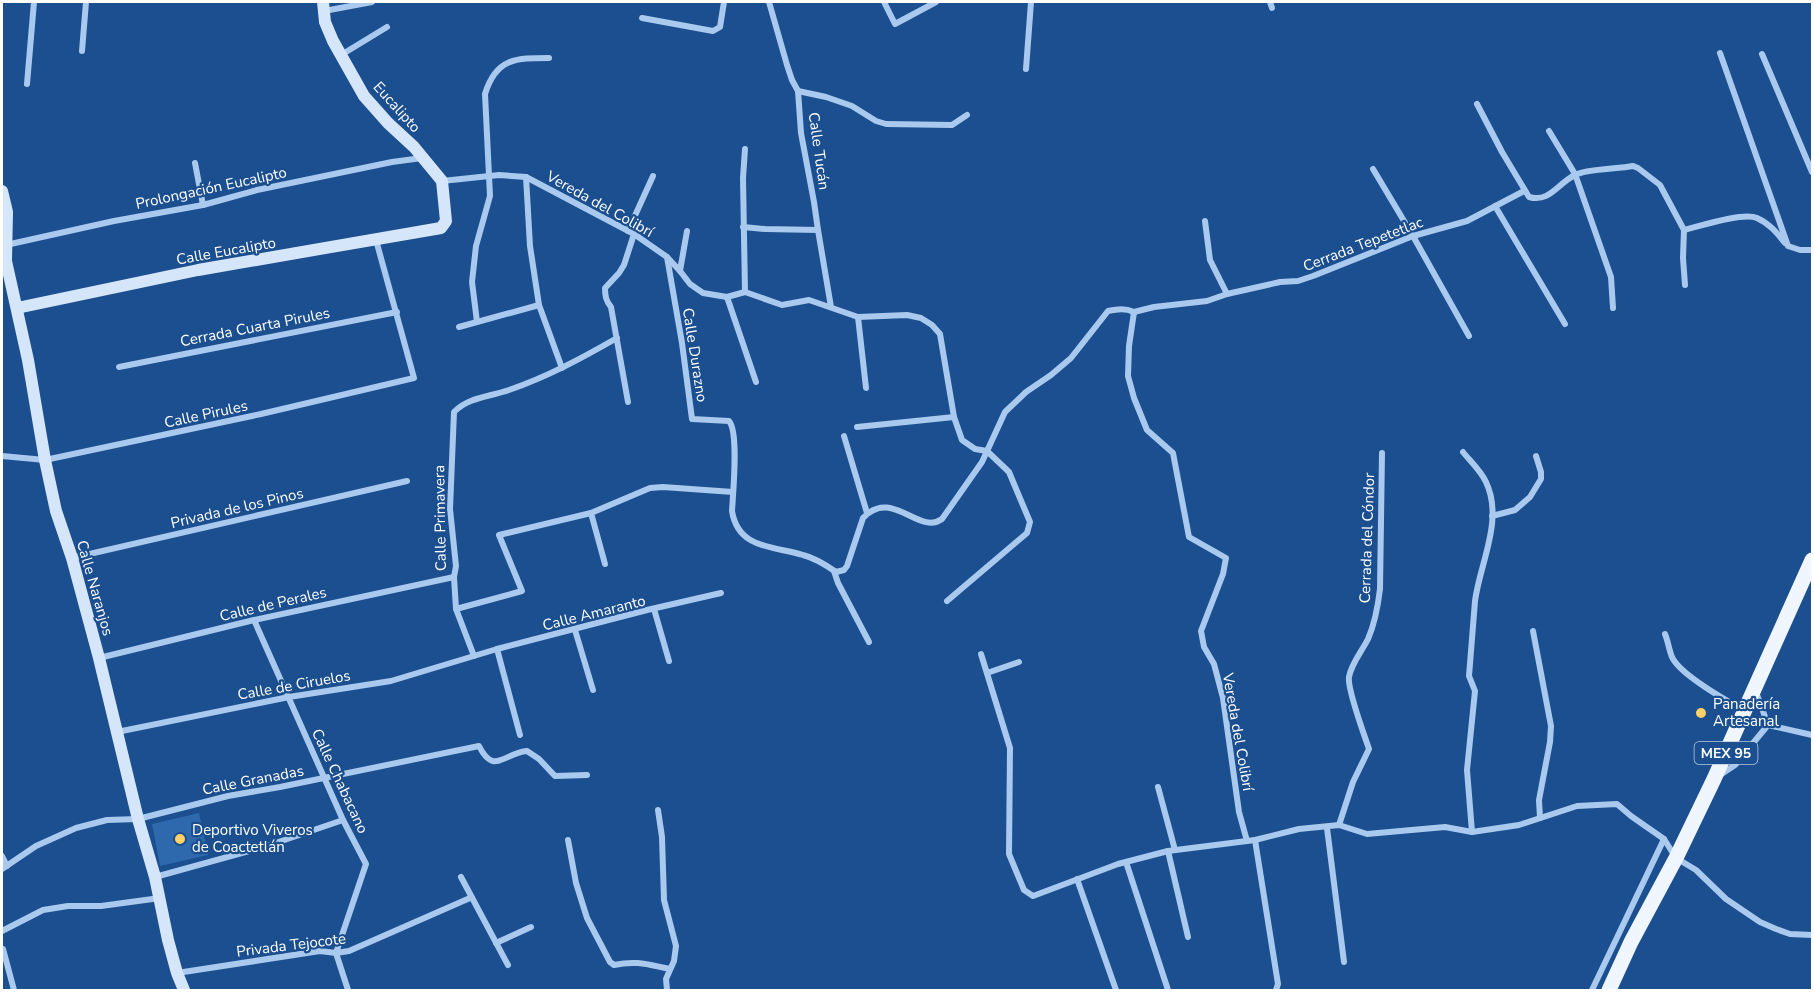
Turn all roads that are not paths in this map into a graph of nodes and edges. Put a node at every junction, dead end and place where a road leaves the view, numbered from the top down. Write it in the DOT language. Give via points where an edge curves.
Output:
graph roads {
  1 [pos="34,2"];
  2 [pos="86,2"];
  3 [pos="372,2"];
  4 [pos="724,2"];
  5 [pos="769,2"];
  6 [pos="884,2"];
  7 [pos="936,2"];
  8 [pos="1030,2"];
  9 [pos="323,6"];
  10 [pos="642,18"];
  11 [pos="387,27"];
  12 [pos="82,51"];
  13 [pos="1720,53"];
  14 [pos="1762,54"];
  15 [pos="341,56"];
  16 [pos="549,58"];
  17 [pos="1026,69"];
  18 [pos="27,84"];
  19 [pos="798,91"];
  20 [pos="1477,104"];
  21 [pos="967,115"];
  22 [pos="1549,131"];
  23 [pos="745,149"];
  24 [pos="422,158"];
  25 [pos="195,163"];
  26 [pos="1372,169"];
  27 [pos="1812,172"];
  28 [pos="1575,174"];
  29 [pos="489,176"];
  30 [pos="653,176"];
  31 [pos="526,177"];
  32 [pos="442,181"];
  33 [pos="1524,190"];
  34 [pos="2,191"];
  35 [pos="203,205"];
  36 [pos="1495,206"];
  37 [pos="1205,221"];
  38 [pos="743,227"];
  39 [pos="818,230"];
  40 [pos="1684,230"];
  41 [pos="687,231"];
  42 [pos="631,233"];
  43 [pos="1413,236"];
  44 [pos="376,240"];
  45 [pos="5,245"];
  46 [pos="1788,246"];
  47 [pos="1812,250"];
  48 [pos="667,257"];
  49 [pos="4,270"];
  50 [pos="680,271"];
  51 [pos="1685,285"];
  52 [pos="745,292"];
  53 [pos="1227,294"];
  54 [pos="727,297"];
  55 [pos="539,305"];
  56 [pos="831,307"];
  57 [pos="17,308"];
  58 [pos="1613,308"];
  59 [pos="397,312"];
  60 [pos="1134,312"];
  61 [pos="858,317"];
  62 [pos="477,322"];
  63 [pos="1565,324"];
  64 [pos="459,327"];
  65 [pos="1469,336"];
  66 [pos="617,338"];
  67 [pos="119,367"];
  68 [pos="562,368"];
  69 [pos="756,382"];
  70 [pos="866,388"];
  71 [pos="628,402"];
  72 [pos="954,417"];
  73 [pos="857,427"];
  74 [pos="844,436"];
  75 [pos="987,451"];
  76 [pos="1382,453"];
  77 [pos="1463,453"];
  78 [pos="2,456"];
  79 [pos="1536,456"];
  80 [pos="45,460"];
  81 [pos="407,481"];
  82 [pos="733,492"];
  83 [pos="591,513"];
  84 [pos="867,513"];
  85 [pos="1492,516"];
  86 [pos="72,558"];
  87 [pos="1812,560"];
  88 [pos="605,564"];
  89 [pos="834,570"];
  90 [pos="454,577"];
  91 [pos="721,593"];
  92 [pos="947,601"];
  93 [pos="456,609"];
  94 [pos="654,609"];
  95 [pos="254,620"];
  96 [pos="575,630"];
  97 [pos="1533,631"];
  98 [pos="1665,634"];
  99 [pos="869,642"];
  100 [pos="497,650"];
  101 [pos="981,654"];
  102 [pos="474,656"];
  103 [pos="99,658"];
  104 [pos="669,662"];
  105 [pos="1019,662"];
  106 [pos="987,673"];
  107 [pos="1755,689"];
  108 [pos="593,690"];
  109 [pos="289,697"];
  110 [pos="1745,712"];
  111 [pos="1768,725"];
  112 [pos="117,732"];
  113 [pos="520,735"];
  114 [pos="1812,735"];
  115 [pos="587,775"];
  116 [pos="324,778"];
  117 [pos="1714,779"];
  118 [pos="1158,787"];
  119 [pos="658,810"];
  120 [pos="1540,818"];
  121 [pos="138,819"];
  122 [pos="343,820"];
  123 [pos="1339,825"];
  124 [pos="1327,828"];
  125 [pos="1472,832"];
  126 [pos="1664,839"];
  127 [pos="568,840"];
  128 [pos="1255,840"];
  129 [pos="1246,841"];
  130 [pos="1171,851"];
  131 [pos="2,856"];
  132 [pos="1676,858"];
  133 [pos="1126,862"];
  134 [pos="4,867"];
  135 [pos="155,877"];
  136 [pos="461,877"];
  137 [pos="1077,879"];
  138 [pos="160,898"];
  139 [pos="470,898"];
  140 [pos="531,927"];
  141 [pos="2,931"];
  142 [pos="1812,934"];
  143 [pos="1188,937"];
  144 [pos="496,943"];
  145 [pos="3,949"];
  146 [pos="336,953"];
  147 [pos="1344,962"];
  148 [pos="508,965"];
  149 [pos="670,969"];
  150 [pos="177,973"];
  151 [pos="14,990"];
  152 [pos="184,990"];
  153 [pos="348,990"];
  154 [pos="667,990"];
  155 [pos="1116,990"];
  156 [pos="1167,990"];
  157 [pos="1276,990"];
  158 [pos="1592,990"];
  159 [pos="1609,990"];
  1 -- 18 [label="street"];
  2 -- 12 [label="street"];
  3 -- 9 [label="street"];
  4 -- 10 [label="street" via="721,23 713,32"];
  5 -- 19 [label="street, Calle Tucán"];
  6 -- 7 [label="street" via="895,24"];
  8 -- 17 [label="street"];
  9 -- 15 [label="street, Eucalipto"];
  11 -- 15 [label="street"];
  13 -- 46 [label="street"];
  14 -- 27 [label="street"];
  15 -- 24 [label="street, Eucalipto" via="369,102"];
  16 -- 29 [label="street" via="515,60 499,67 491,79 484,102"];
  19 -- 21 [label="street" via="852,106 886,124 952,125"];
  19 -- 39 [label="street, Calle Tucán" via="801,133"];
  20 -- 33 [label="street"];
  22 -- 28 [label="street"];
  23 -- 38 [label="street"];
  24 -- 32 [label="street, Eucalipto"];
  24 -- 35 [label="street, Prolongación Eucalipto" via="258,190"];
  25 -- 35 [label="street"];
  26 -- 43 [label="street"];
  28 -- 33 [label="street" via="1541,199 1529,197"];
  28 -- 40 [label="street" via="1638,168 1660,185"];
  28 -- 58 [label="street" via="1611,277"];
  29 -- 31 [label="street, Vereda del Colibrí"];
  29 -- 32 [label="street, Vereda del Colibrí"];
  29 -- 62 [label="street" via="490,196 476,246 472,282"];
  30 -- 42 [label="street"];
  31 -- 42 [label="street, Vereda del Colibrí"];
  31 -- 55 [label="street"];
  32 -- 44 [label="street, Calle Eucalipto" via="446,221 441,228"];
  33 -- 36 [label="street, Cerrada Tepetetlac"];
  34 -- 45 [label="street, Calle Naranjos" via="7,212"];
  35 -- 45 [label="street, Prolongación Eucalipto"];
  36 -- 43 [label="street, Cerrada Tepetetlac" via="1467,221"];
  36 -- 63 [label="street"];
  37 -- 53 [label="street" via="1210,260"];
  38 -- 39 [label="street"];
  38 -- 52 [label="street"];
  39 -- 56 [label="street, Calle Tucán"];
  40 -- 46 [label="street" via="1755,216 1772,226"];
  40 -- 51 [label="street"];
  41 -- 50 [label="street"];
  42 -- 48 [label="street, Vereda del Colibrí"];
  42 -- 66 [label="street" via="624,265 605,288"];
  43 -- 53 [label="street, Cerrada Tepetetlac" via="1298,281"];
  43 -- 65 [label="street"];
  44 -- 57 [label="street, Calle Eucalipto" via="198,270"];
  44 -- 59 [label="street"];
  45 -- 49 [label="street, Calle Naranjos"];
  46 -- 47 [label="street"];
  48 -- 50 [label="street, Vereda del Colibrí"];
  48 -- 82 [label="street, Calle Durazno" via="692,419 729,421 733,425"];
  49 -- 57 [label="street, Calle Naranjos"];
  50 -- 54 [label="street, Vereda del Colibrí" via="703,293"];
  52 -- 54 [label="street, Vereda del Colibrí"];
  52 -- 56 [label="street" via="782,305 809,300"];
  53 -- 60 [label="street, Cerrada Tepetetlac" via="1207,301"];
  54 -- 69 [label="street"];
  55 -- 62 [label="street"];
  55 -- 68 [label="street"];
  56 -- 61 [label="street"];
  57 -- 80 [label="street, Calle Naranjos"];
  59 -- 67 [label="street, Cerrada Cuarta Pirules"];
  59 -- 80 [label="street, Calle Pirules" via="414,378"];
  60 -- 75 [label="street, Cerrada Tepetetlac" via="1108,311 1071,358 1005,412"];
  60 -- 129 [label="street, Vereda del Colibrí" via="1128,376 1134,398 1147,430 1173,453 1189,537 1226,558 1201,631 1223,698"];
  61 -- 70 [label="street"];
  61 -- 72 [label="street" via="908,315 932,325 940,334"];
  62 -- 64 [label="street"];
  66 -- 68 [label="street, Calle Primavera"];
  66 -- 71 [label="street"];
  68 -- 90 [label="street, Calle Primavera" via="466,402 454,412 450,509"];
  72 -- 73 [label="street"];
  72 -- 75 [label="street" via="962,440 975,449"];
  74 -- 84 [label="street"];
  75 -- 84 [label="street" via="936,523 929,524 887,507"];
  75 -- 92 [label="street" via="1009,472 1030,522 1027,533"];
  76 -- 123 [label="street, Cerrada del Cóndor" via="1378,603 1368,639 1349,676 1369,748"];
  77 -- 85 [label="street" via="1490,490"];
  78 -- 80 [label="street, Calle Pirules"];
  79 -- 85 [label="street" via="1541,479 1530,497 1515,510"];
  80 -- 86 [label="street, Calle Naranjos"];
  81 -- 86 [label="street, Privada de los Pinos"];
  82 -- 83 [label="street" via="650,488"];
  82 -- 89 [label="street" via="734,522 742,535"];
  83 -- 88 [label="street"];
  83 -- 93 [label="street" via="499,535 522,591"];
  84 -- 89 [label="street" via="857,531 848,566 840,572"];
  85 -- 125 [label="street" via="1491,535 1476,589 1470,666 1475,692 1467,770"];
  86 -- 103 [label="street, Calle Naranjos"];
  87 -- 107 [label="main road, MEX 95"];
  89 -- 99 [label="street"];
  90 -- 93 [label="street, Calle Primavera"];
  90 -- 95 [label="street, Calle de Perales"];
  91 -- 94 [label="street, Calle Amaranto"];
  93 -- 102 [label="street, Calle Primavera"];
  94 -- 96 [label="street, Calle Amaranto"];
  94 -- 104 [label="street"];
  95 -- 103 [label="street, Calle de Perales"];
  95 -- 109 [label="street, Calle Chabacano"];
  96 -- 100 [label="street, Calle Amaranto"];
  96 -- 108 [label="street"];
  97 -- 120 [label="street" via="1551,726 1539,800"];
  98 -- 110 [label="street" via="1673,658 1682,669"];
  100 -- 102 [label="street, Calle Amaranto"];
  100 -- 113 [label="street"];
  101 -- 106 [label="street"];
  102 -- 109 [label="street, Calle de Ciruelos" via="391,681"];
  103 -- 112 [label="street, Calle Naranjos"];
  105 -- 106 [label="street"];
  106 -- 137 [label="street" via="1010,748 1009,854 1024,890 1033,896"];
  107 -- 110 [label="main road, MEX 95"];
  107 -- 111 [label="street"];
  109 -- 112 [label="street, Calle de Ciruelos"];
  109 -- 116 [label="street, Calle Chabacano"];
  110 -- 117 [label="main road, MEX 95"];
  111 -- 114 [label="street"];
  111 -- 117 [label="street" via="1735,765"];
  112 -- 121 [label="street, Calle Naranjos"];
  115 -- 116 [label="street, Calle Granadas" via="555,776 527,751 494,762 479,746"];
  116 -- 121 [label="street, Calle Granadas" via="228,796"];
  116 -- 122 [label="street, Calle Chabacano"];
  117 -- 132 [label="main road, MEX 95"];
  118 -- 130 [label="street"];
  119 -- 149 [label="street" via="664,900 676,946"];
  120 -- 125 [label="street"];
  120 -- 126 [label="street" via="1577,806 1617,804"];
  121 -- 134 [label="street, Calle Granadas" via="107,820 76,828 36,846"];
  121 -- 135 [label="street, Calle Naranjos"];
  122 -- 135 [label="street"];
  122 -- 146 [label="street, Calle Chabacano" via="366,864"];
  123 -- 124 [label="street"];
  123 -- 125 [label="street" via="1367,834 1445,827"];
  124 -- 128 [label="street" via="1299,829"];
  124 -- 147 [label="street"];
  126 -- 132 [label="street"];
  126 -- 158 [label="street"];
  127 -- 149 [label="street" via="587,918 610,962 614,965 629,961"];
  128 -- 129 [label="street"];
  128 -- 157 [label="street"];
  129 -- 130 [label="street"];
  130 -- 133 [label="street"];
  130 -- 143 [label="street"];
  131 -- 134 [label="street"];
  132 -- 142 [label="street" via="1760,922 1790,934"];
  132 -- 159 [label="main road, MEX 95"];
  133 -- 137 [label="street"];
  133 -- 156 [label="street"];
  135 -- 138 [label="street, Calle Naranjos"];
  136 -- 139 [label="street"];
  137 -- 155 [label="street"];
  138 -- 141 [label="street" via="43,910"];
  138 -- 150 [label="street, Calle Naranjos"];
  139 -- 144 [label="street"];
  139 -- 146 [label="street, Privada Tejocote" via="349,951"];
  140 -- 144 [label="street"];
  144 -- 148 [label="street"];
  145 -- 151 [label="street"];
  146 -- 150 [label="street, Privada Tejocote" via="320,951"];
  146 -- 153 [label="street"];
  149 -- 154 [label="street"];
  150 -- 152 [label="street, Calle Naranjos"];
}
